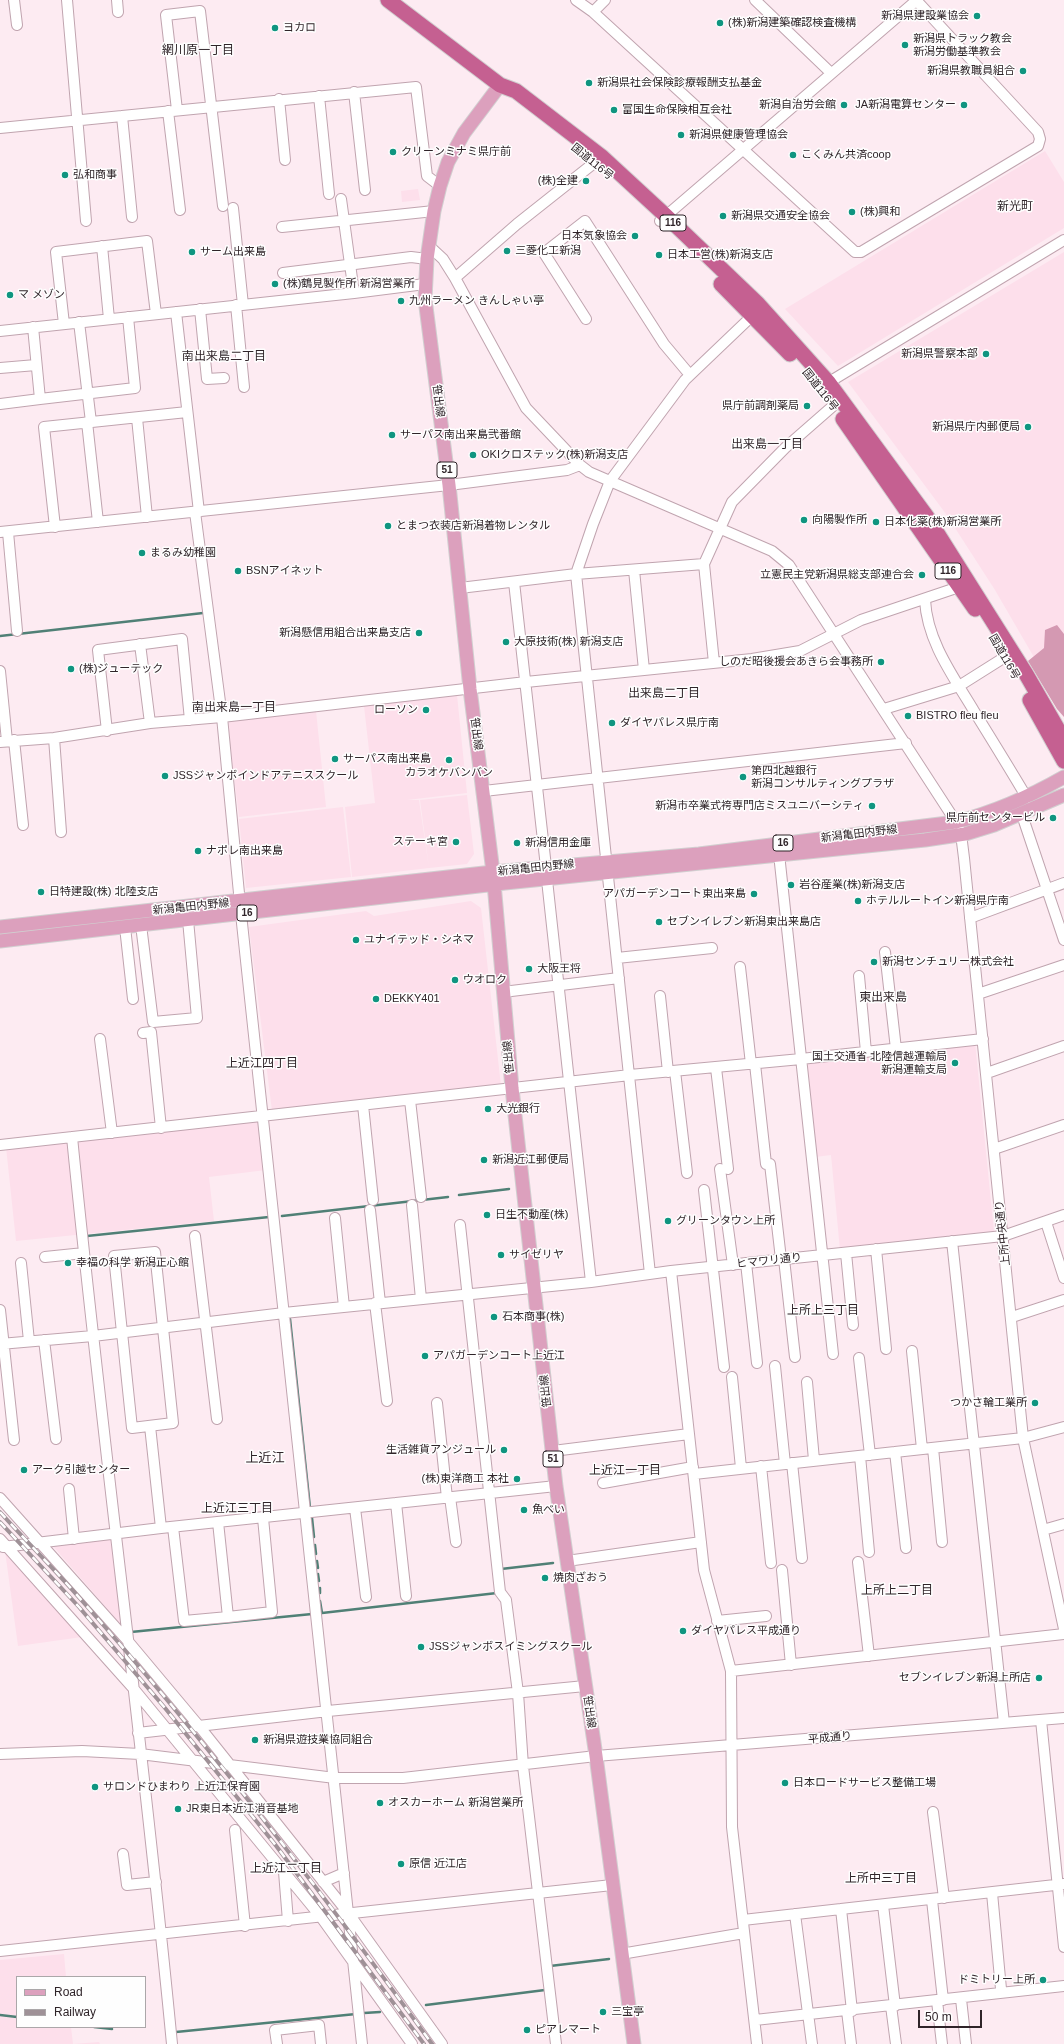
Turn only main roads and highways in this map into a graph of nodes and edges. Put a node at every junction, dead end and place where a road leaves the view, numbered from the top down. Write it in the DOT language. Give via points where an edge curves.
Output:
graph roads {
  1 [pos="388,0"];
  2 [pos="500,85"];
  3 [pos="663,219"];
  4 [pos="824,385"];
  5 [pos="1064,740"];
  6 [pos="1064,761"];
  7 [pos="1064,777"];
  8 [pos="1064,795"];
  9 [pos="606,867"];
  10 [pos="493,879"];
  11 [pos="240,908"];
  12 [pos="0,927"];
  13 [pos="0,942"];
  14 [pos="634,2044"];
  1 -- 2 [label="highway, 国道116号 / 116"];
  2 -- 3 [label="highway, 国道116号 / 116" via="510,99"];
  2 -- 3 [label="highway, 国道116号 / 116" via="516,91 602,157"];
  2 -- 10 [label="main road, 笹出線 / 51" via="464,133 448,162 434,211 425,284"];
  3 -- 4 [label="highway, 国道116号 / 116" via="752,316"];
  3 -- 4 [label="highway, 国道116号 / 116" via="758,304"];
  4 -- 5 [label="highway, 国道116号 / 116" via="927,517 1026,674"];
  4 -- 6 [label="highway, 国道116号 / 116" via="833,406 979,615"];
  7 -- 9 [label="main road, 新潟亀田内野線 / 16" via="1027,798 990,813 956,822"];
  8 -- 9 [label="main road, 新潟亀田内野線 / 16" via="994,825 925,840"];
  9 -- 10 [label="main road, 新潟亀田内野線 / 16"];
  10 -- 11 [label="main road, 新潟亀田内野線 / 16"];
  10 -- 14 [label="main road, 笹出線 / 51" via="512,1088 556,1486 596,1756"];
  11 -- 12 [label="main road, 新潟亀田内野線 / 16"];
  11 -- 13 [label="main road, 新潟亀田内野線 / 16" via="188,920"];
}
